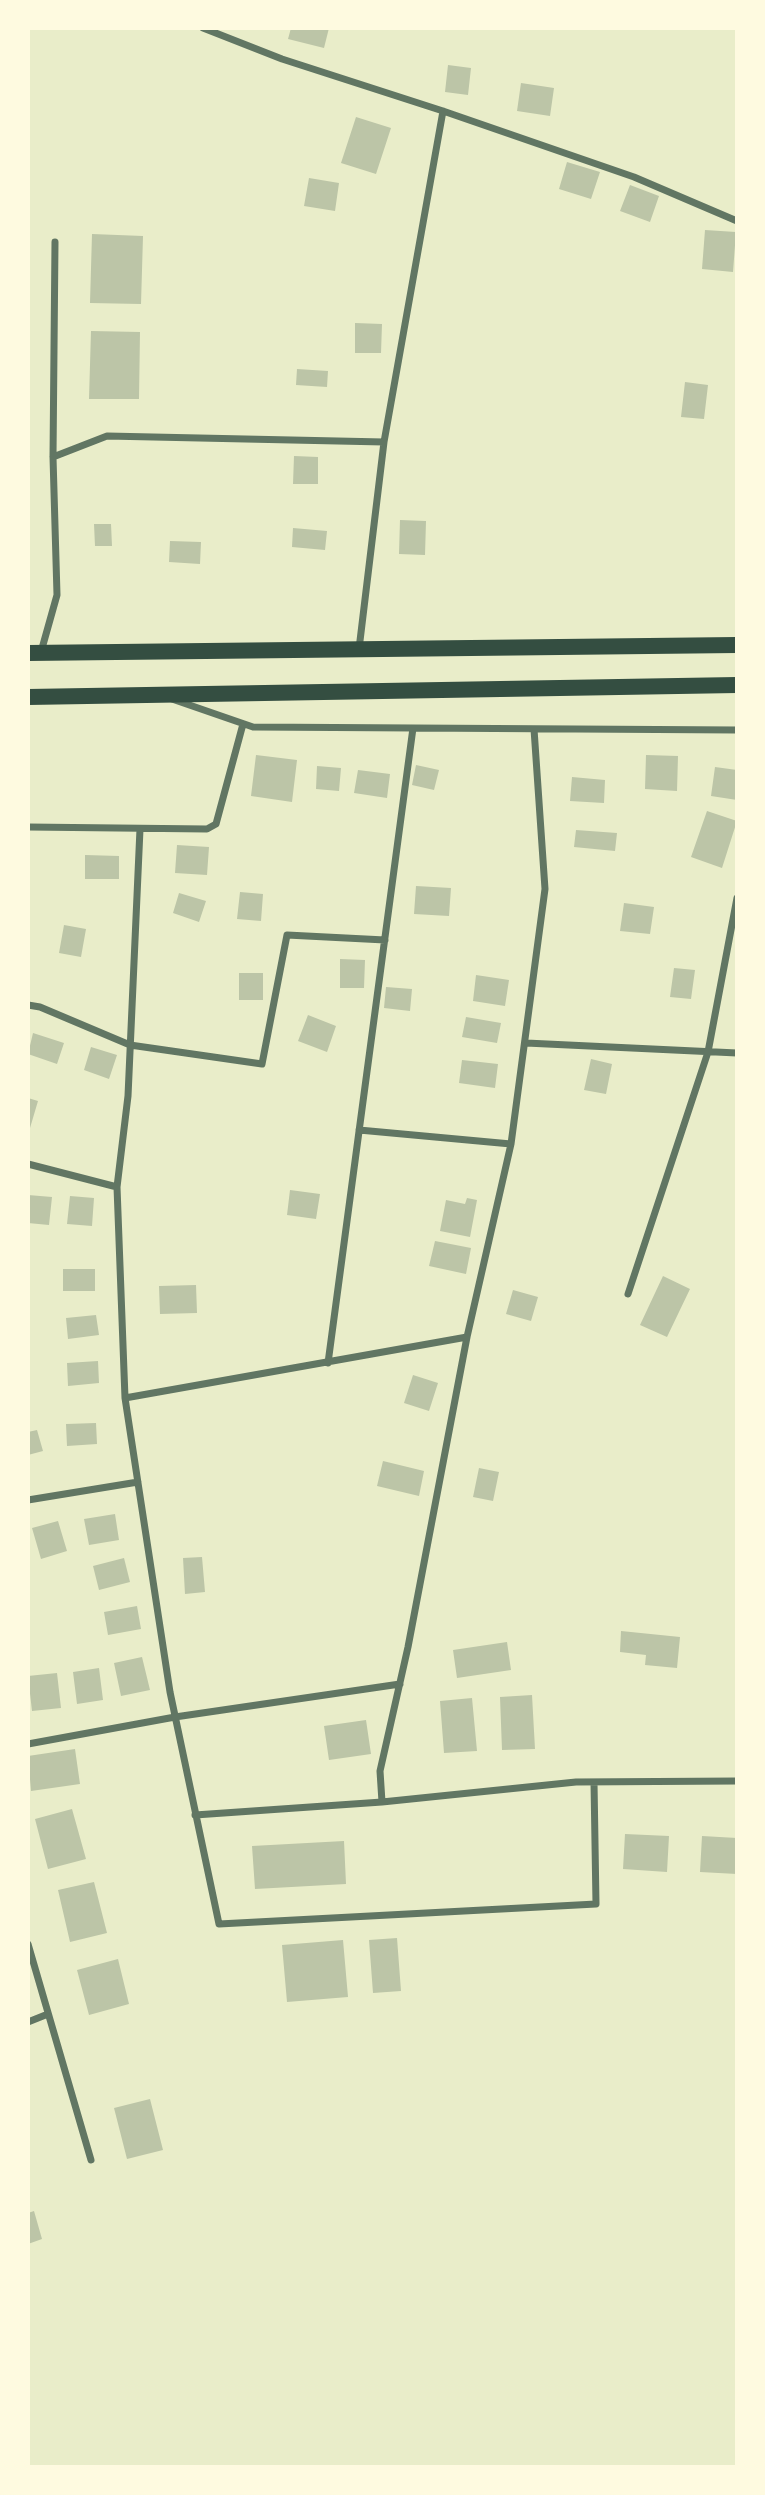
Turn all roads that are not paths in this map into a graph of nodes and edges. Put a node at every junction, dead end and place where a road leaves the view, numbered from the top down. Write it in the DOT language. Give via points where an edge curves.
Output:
graph roads {
  1 [pos="203,28"];
  2 [pos="443,111"];
  3 [pos="737,221"];
  4 [pos="55,242"];
  5 [pos="384,442"];
  6 [pos="53,457"];
  7 [pos="737,645"];
  8 [pos="359,649"];
  9 [pos="34,653"];
  10 [pos="737,685"];
  11 [pos="161,695"];
  12 [pos="28,697"];
  13 [pos="243,724"];
  14 [pos="413,728"];
  15 [pos="534,729"];
  16 [pos="737,730"];
  17 [pos="28,827"];
  18 [pos="140,828"];
  19 [pos="737,898"];
  20 [pos="384,940"];
  21 [pos="28,1005"];
  22 [pos="526,1042"];
  23 [pos="130,1045"];
  24 [pos="708,1052"];
  25 [pos="737,1053"];
  26 [pos="359,1130"];
  27 [pos="511,1144"];
  28 [pos="28,1164"];
  29 [pos="117,1187"];
  30 [pos="628,1294"];
  31 [pos="467,1337"];
  32 [pos="328,1363"];
  33 [pos="125,1398"];
  34 [pos="138,1482"];
  35 [pos="28,1500"];
  36 [pos="400,1684"];
  37 [pos="175,1717"];
  38 [pos="28,1744"];
  39 [pos="737,1781"];
  40 [pos="594,1782"];
  41 [pos="382,1802"];
  42 [pos="195,1815"];
  43 [pos="28,1944"];
  44 [pos="48,2014"];
  45 [pos="28,2022"];
  46 [pos="90,2161"];
  1 -- 2 [label="street"];
  2 -- 3 [label="street" via="634,177"];
  2 -- 5 [label="street"];
  4 -- 6 [label="street"];
  5 -- 6 [label="street" via="107,436"];
  5 -- 8 [label="street"];
  6 -- 9 [label="street" via="57,595"];
  7 -- 8 [label="highway"];
  8 -- 9 [label="highway"];
  10 -- 11 [label="highway"];
  11 -- 12 [label="highway"];
  11 -- 13 [label="street"];
  13 -- 14 [label="street"];
  13 -- 18 [label="street" via="216,824 206,829"];
  14 -- 15 [label="street"];
  14 -- 20 [label="street"];
  15 -- 16 [label="street"];
  15 -- 22 [label="street" via="545,889"];
  17 -- 18 [label="street"];
  18 -- 23 [label="street"];
  19 -- 24 [label="street"];
  20 -- 23 [label="street" via="287,935 262,1064"];
  20 -- 26 [label="street"];
  21 -- 23 [label="street"];
  22 -- 24 [label="street"];
  22 -- 27 [label="street"];
  23 -- 29 [label="street"];
  24 -- 25 [label="street"];
  24 -- 30 [label="street"];
  26 -- 27 [label="street"];
  26 -- 32 [label="street"];
  27 -- 31 [label="street"];
  28 -- 29 [label="street"];
  29 -- 33 [label="street"];
  31 -- 32 [label="street"];
  31 -- 36 [label="street"];
  32 -- 33 [label="street"];
  33 -- 34 [label="street"];
  34 -- 35 [label="street"];
  34 -- 37 [label="street"];
  36 -- 37 [label="street"];
  36 -- 41 [label="street" via="380,1772"];
  37 -- 38 [label="street"];
  37 -- 42 [label="street"];
  39 -- 40 [label="street"];
  40 -- 41 [label="street"];
  40 -- 42 [label="street" via="596,1904 219,1924"];
  41 -- 42 [label="street"];
  43 -- 44 [label="street"];
  44 -- 45 [label="street"];
  44 -- 46 [label="street"];
}
